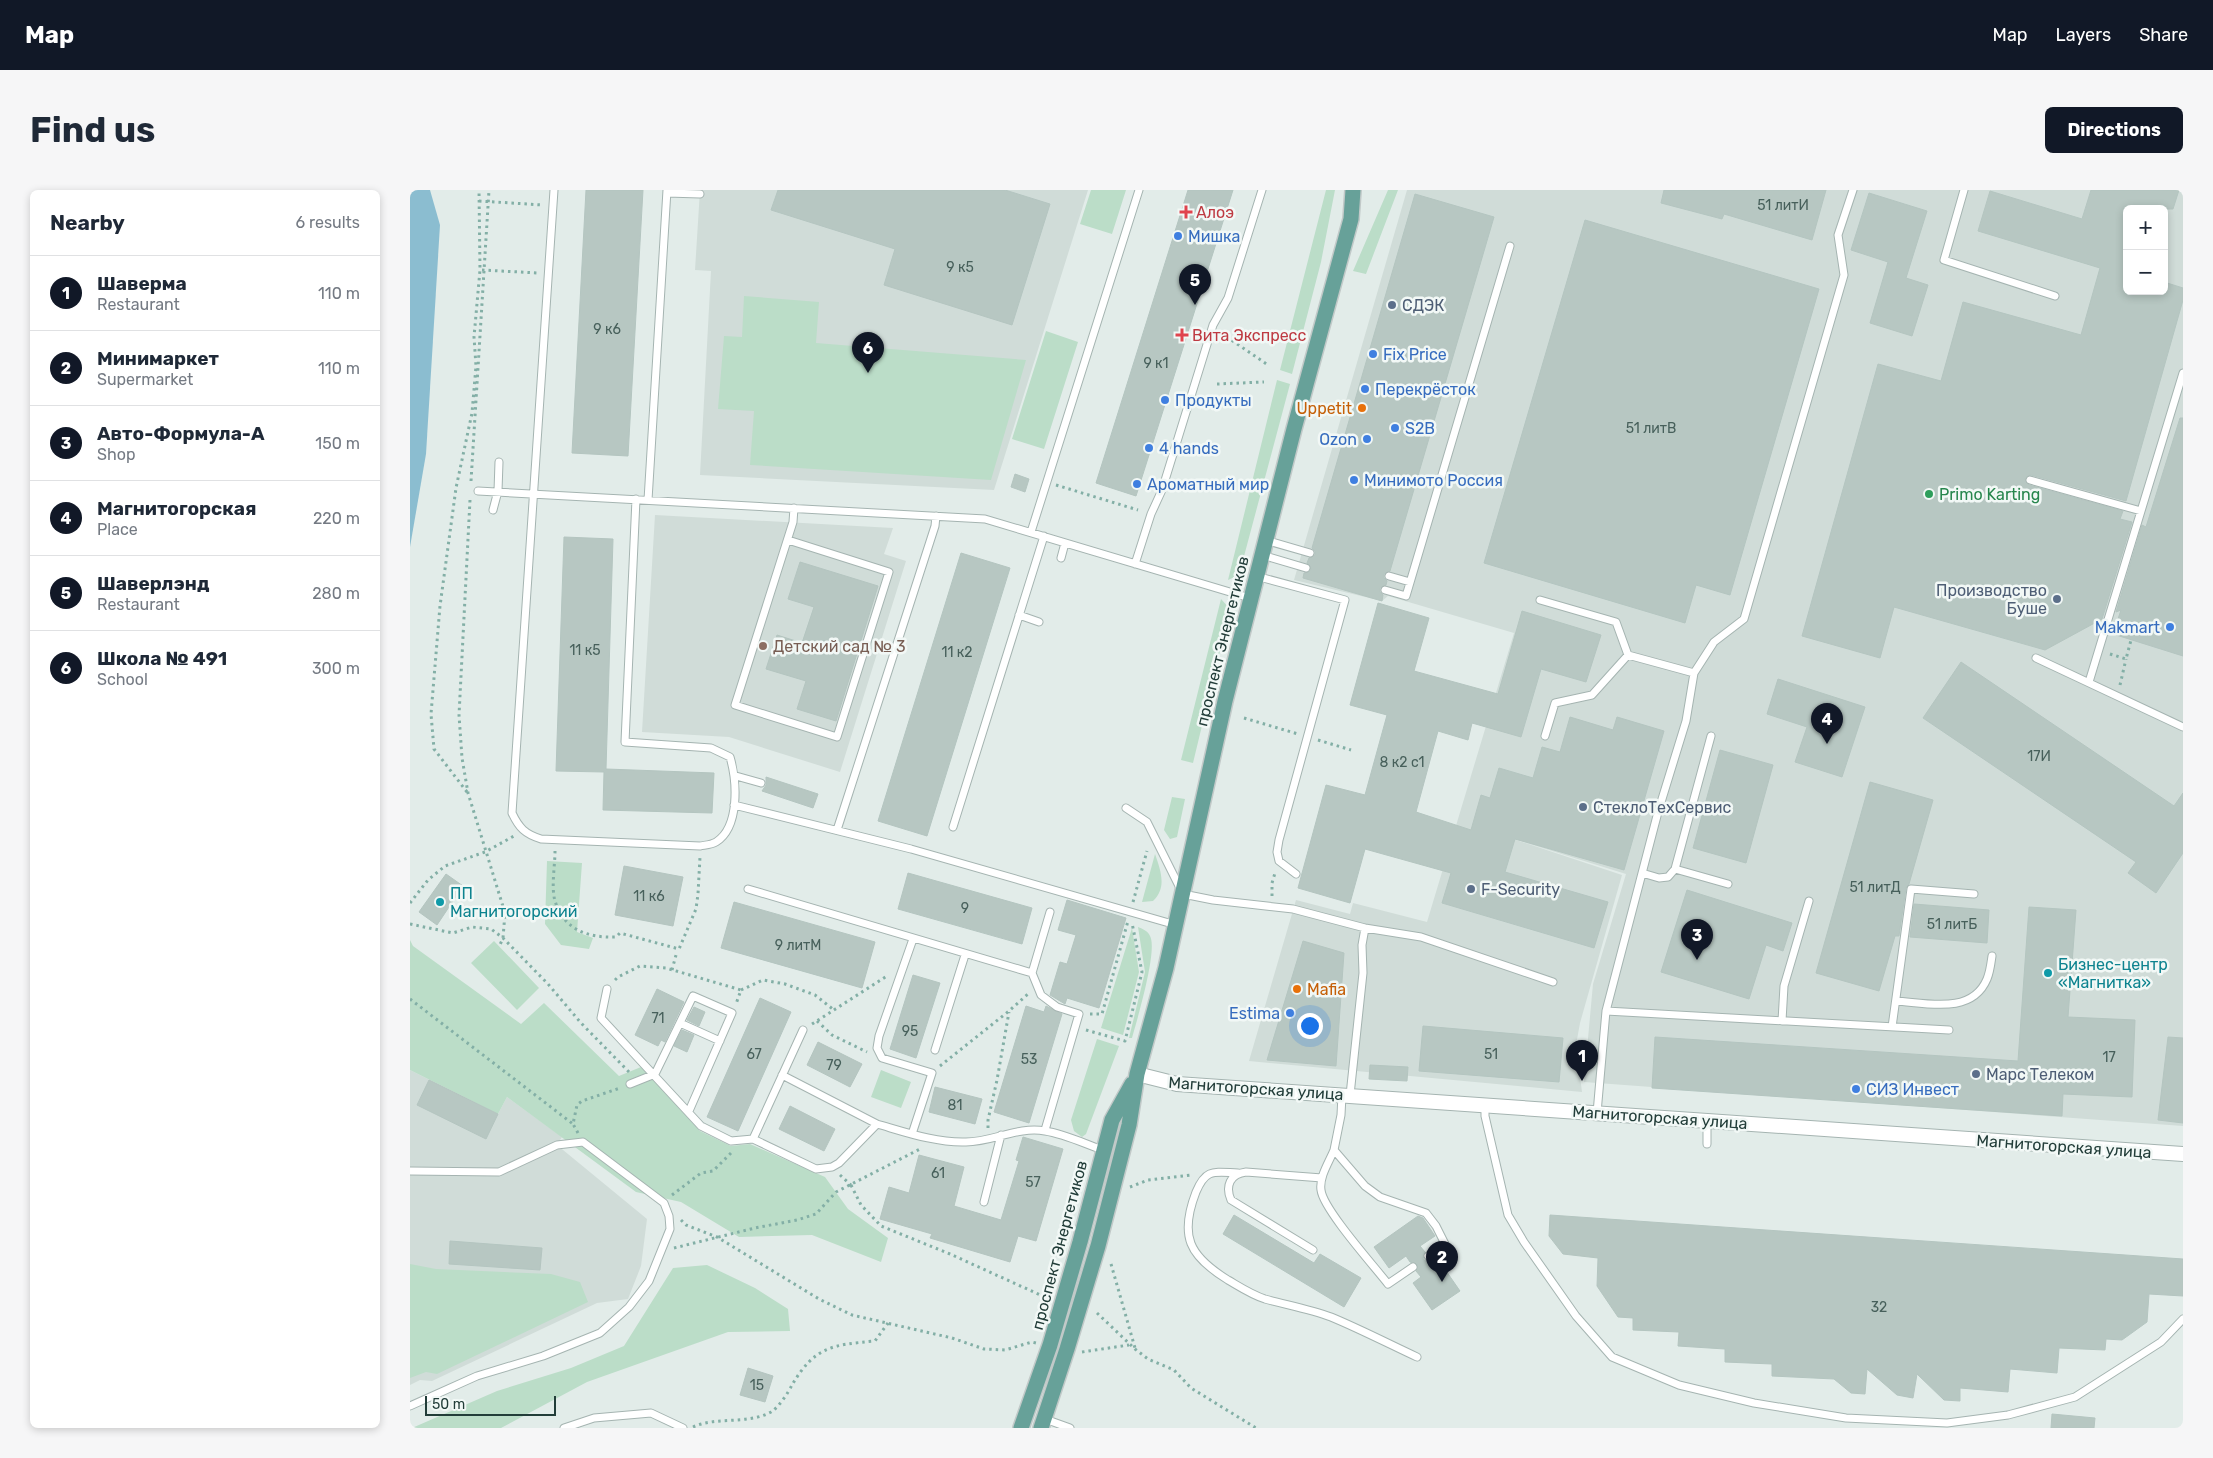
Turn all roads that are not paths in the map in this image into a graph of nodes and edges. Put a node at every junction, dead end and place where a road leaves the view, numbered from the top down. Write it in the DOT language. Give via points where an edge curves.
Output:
graph roads {
  1 [pos="554,190"];
  2 [pos="1139,190"];
  3 [pos="1262,190"];
  4 [pos="1354,190"];
  5 [pos="1366,190"];
  6 [pos="1853,190"];
  7 [pos="1964,190"];
  8 [pos="667,191"];
  9 [pos="700,194"];
  10 [pos="1351,219"];
  11 [pos="1510,246"];
  12 [pos="2055,296"];
  13 [pos="2183,373"];
  14 [pos="499,462"];
  15 [pos="2030,480"];
  16 [pos="478,491"];
  17 [pos="498,491"];
  18 [pos="534,494"];
  19 [pos="636,500"];
  20 [pos="648,500"];
  21 [pos="794,508"];
  22 [pos="493,510"];
  23 [pos="2141,511"];
  24 [pos="936,516"];
  25 [pos="1031,532"];
  26 [pos="1044,536"];
  27 [pos="788,540"];
  28 [pos="1265,540"];
  29 [pos="1065,543"];
  30 [pos="1310,553"];
  31 [pos="1261,555"];
  32 [pos="1060,558"];
  33 [pos="1135,564"];
  34 [pos="1306,568"];
  35 [pos="1256,576"];
  36 [pos="1389,576"];
  37 [pos="1410,582"];
  38 [pos="1385,590"];
  39 [pos="1250,598"];
  40 [pos="1540,600"];
  41 [pos="1019,615"];
  42 [pos="1039,622"];
  43 [pos="1628,655"];
  44 [pos="2036,658"];
  45 [pos="1694,673"];
  46 [pos="2089,682"];
  47 [pos="2183,727"];
  48 [pos="1546,736"];
  49 [pos="1711,736"];
  50 [pos="736,776"];
  51 [pos="761,784"];
  52 [pos="734,805"];
  53 [pos="1126,808"];
  54 [pos="953,827"];
  55 [pos="837,830"];
  56 [pos="1675,869"];
  57 [pos="1642,873"];
  58 [pos="1296,874"];
  59 [pos="1728,884"];
  60 [pos="748,889"];
  61 [pos="1183,894"];
  62 [pos="1974,894"];
  63 [pos="1809,901"];
  64 [pos="1050,912"];
  65 [pos="1176,925"];
  66 [pos="1365,928"];
  67 [pos="913,939"];
  68 [pos="965,955"];
  69 [pos="1992,956"];
  70 [pos="1032,973"];
  71 [pos="1553,982"];
  72 [pos="607,989"];
  73 [pos="1896,1001"];
  74 [pos="1606,1011"];
  75 [pos="1782,1021"];
  76 [pos="680,1023"];
  77 [pos="1892,1027"];
  78 [pos="803,1030"];
  79 [pos="1949,1030"];
  80 [pos="720,1041"];
  81 [pos="935,1050"];
  82 [pos="654,1074"];
  83 [pos="1138,1074"];
  84 [pos="782,1075"];
  85 [pos="630,1084"];
  86 [pos="1346,1095"];
  87 [pos="1485,1105"];
  88 [pos="689,1111"];
  89 [pos="1597,1113"];
  90 [pos="1707,1120"];
  91 [pos="876,1124"];
  92 [pos="1045,1130"];
  93 [pos="912,1134"];
  94 [pos="1001,1135"];
  95 [pos="753,1139"];
  96 [pos="1707,1144"];
  97 [pos="1103,1150"];
  98 [pos="1334,1150"];
  99 [pos="2183,1154"];
  100 [pos="410,1171"];
  101 [pos="1238,1173"];
  102 [pos="1322,1178"];
  103 [pos="984,1202"];
  104 [pos="1313,1250"];
  105 [pos="1428,1256"];
  106 [pos="1414,1267"];
  107 [pos="2183,1319"];
  108 [pos="1417,1357"];
  109 [pos="410,1406"];
  110 [pos="1043,1423"];
  111 [pos="564,1428"];
  112 [pos="683,1428"];
  113 [pos="1021,1428"];
  114 [pos="1070,1428"];
  1 -- 18 [label="lane"];
  2 -- 25 [label="lane"];
  3 -- 33 [label="lane" via="1228,298 1213,325 1162,490"];
  4 -- 10 [label="main road, проспект Энергетиков"];
  5 -- 10 [label="main road, проспект Энергетиков"];
  6 -- 45 [label="lane" via="1838,235 1844,274 1744,618 1714,642"];
  7 -- 12 [label="lane" via="1944,260"];
  8 -- 9 [label="lane"];
  8 -- 20 [label="lane"];
  10 -- 28 [label="main road, проспект Энергетиков"];
  11 -- 37 [label="lane"];
  13 -- 23 [label="lane"];
  14 -- 17 [label="lane"];
  15 -- 23 [label="lane"];
  16 -- 17 [label="lane"];
  17 -- 18 [label="lane"];
  17 -- 22 [label="lane"];
  18 -- 19 [label="lane"];
  18 -- 52 [label="lane" via="512,812 521,830 541,839 700,846 714,843 725,834"];
  19 -- 20 [label="lane"];
  19 -- 50 [label="lane" via="625,742 711,748 730,757"];
  20 -- 21 [label="lane"];
  21 -- 24 [label="lane"];
  21 -- 27 [label="lane" via="794,522"];
  23 -- 46 [label="lane"];
  24 -- 25 [label="lane" via="985,518"];
  24 -- 55 [label="lane"];
  25 -- 26 [label="lane"];
  26 -- 29 [label="lane"];
  26 -- 41 [label="lane"];
  27 -- 27 [label="lane" via="889,572 837,737 735,705"];
  28 -- 30 [label="lane"];
  28 -- 31 [label="main road, проспект Энергетиков"];
  29 -- 32 [label="lane"];
  29 -- 33 [label="lane"];
  31 -- 34 [label="lane"];
  31 -- 35 [label="main road, проспект Энергетиков"];
  33 -- 39 [label="lane"];
  35 -- 39 [label="main road, проспект Энергетиков"];
  35 -- 58 [label="lane" via="1345,600 1279,840 1277,852 1280,861"];
  36 -- 37 [label="lane"];
  37 -- 38 [label="lane" via="1406,596"];
  39 -- 61 [label="main road, проспект Энергетиков" via="1205,784"];
  40 -- 43 [label="lane" via="1616,622"];
  41 -- 42 [label="lane"];
  41 -- 54 [label="lane"];
  43 -- 45 [label="lane"];
  43 -- 48 [label="lane" via="1592,695 1555,703"];
  44 -- 46 [label="lane"];
  45 -- 57 [label="lane" via="1686,721"];
  46 -- 47 [label="lane"];
  49 -- 56 [label="lane"];
  50 -- 51 [label="lane"];
  50 -- 52 [label="lane"];
  52 -- 55 [label="lane"];
  53 -- 61 [label="lane" via="1147,822"];
  55 -- 65 [label="lane"];
  56 -- 57 [label="lane" via="1668,877"];
  56 -- 59 [label="lane"];
  57 -- 74 [label="lane"];
  60 -- 67 [label="lane"];
  61 -- 65 [label="main road, проспект Энергетиков"];
  61 -- 66 [label="lane" via="1293,908"];
  62 -- 73 [label="lane" via="1911,889"];
  63 -- 75 [label="lane" via="1784,986"];
  64 -- 70 [label="lane"];
  65 -- 83 [label="main road, проспект Энергетиков"];
  66 -- 71 [label="lane" via="1421,937"];
  66 -- 86 [label="lane" via="1363,973"];
  67 -- 68 [label="lane"];
  67 -- 93 [label="lane" via="877,1048 882,1058 932,1073"];
  68 -- 70 [label="lane"];
  68 -- 81 [label="lane"];
  69 -- 73 [label="lane" via="1987,979 1975,996 1954,1005"];
  70 -- 92 [label="lane" via="1041,995 1057,1006 1079,1014"];
  72 -- 82 [label="lane" via="601,1018"];
  73 -- 77 [label="lane"];
  74 -- 75 [label="lane"];
  74 -- 89 [label="lane"];
  75 -- 77 [label="lane"];
  76 -- 80 [label="lane"];
  76 -- 80 [label="lane" via="693,996 732,1013"];
  76 -- 82 [label="lane"];
  77 -- 79 [label="lane"];
  78 -- 84 [label="lane"];
  80 -- 88 [label="lane"];
  82 -- 85 [label="lane"];
  82 -- 88 [label="lane"];
  83 -- 86 [label="street, Магнитогорская улица" via="1177,1084"];
  83 -- 97 [label="main road, проспект Энергетиков" via="1112,1120"];
  83 -- 110 [label="main road, проспект Энергетиков" via="1129,1125 1098,1246"];
  84 -- 91 [label="lane"];
  84 -- 95 [label="lane"];
  86 -- 87 [label="street, Магнитогорская улица"];
  86 -- 98 [label="lane"];
  87 -- 89 [label="street, Магнитогорская улица"];
  87 -- 107 [label="lane" via="1484,1116 1508,1215 1524,1242 1576,1316 1612,1357 1679,1385 1754,1403 1846,1418 1947,1423 2008,1415 2075,1397 2160,1342"];
  88 -- 95 [label="lane" via="701,1126 731,1141"];
  89 -- 90 [label="street, Магнитогорская улица"];
  90 -- 96 [label="lane"];
  90 -- 99 [label="street, Магнитогорская улица"];
  91 -- 93 [label="lane"];
  91 -- 95 [label="lane" via="832,1168 816,1169"];
  92 -- 94 [label="lane" via="1021,1130"];
  92 -- 97 [label="lane"];
  93 -- 94 [label="lane" via="966,1142"];
  94 -- 103 [label="lane"];
  97 -- 113 [label="main road, проспект Энергетиков" via="1080,1242"];
  98 -- 102 [label="lane"];
  98 -- 105 [label="lane" via="1380,1197 1426,1213 1445,1244"];
  100 -- 109 [label="lane" via="499,1172 557,1145 583,1142 664,1204 670,1216 670,1229 649,1282 630,1306 600,1332 543,1356 478,1376"];
  101 -- 102 [label="lane"];
  101 -- 104 [label="lane" via="1229,1184 1231,1200"];
  101 -- 108 [label="lane" via="1212,1172 1204,1176 1190,1208 1187,1228 1199,1259 1264,1299 1330,1317"];
  102 -- 106 [label="lane" via="1321,1188 1327,1206 1388,1284"];
  110 -- 114 [label="lane"];
  111 -- 112 [label="lane" via="594,1418 651,1413"];
}
